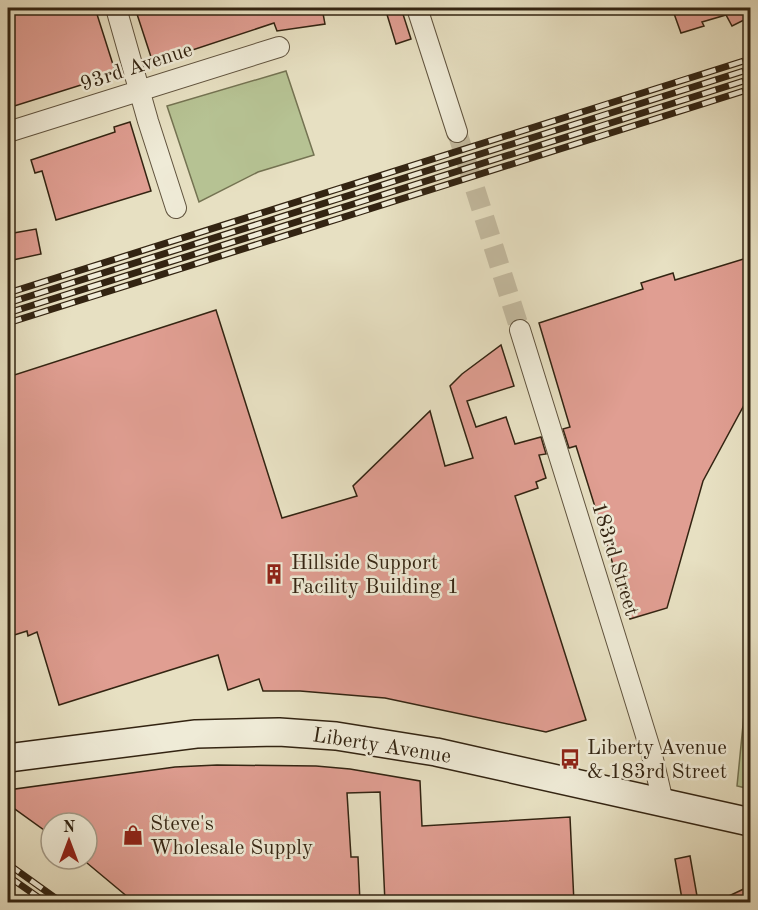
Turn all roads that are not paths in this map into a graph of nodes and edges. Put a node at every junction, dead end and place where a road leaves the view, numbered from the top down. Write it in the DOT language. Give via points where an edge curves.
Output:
graph roads {
  1 [pos="116,8"];
  2 [pos="417,8"];
  3 [pos="279,46"];
  4 [pos="140,90"];
  5 [pos="8,132"];
  6 [pos="457,132"];
  7 [pos="176,208"];
  8 [pos="520,330"];
  9 [pos="8,758"];
  10 [pos="663,802"];
  11 [pos="750,822"];
  1 -- 4 [label="street"];
  2 -- 6 [label="street"];
  3 -- 4 [label="street, 93rd Avenue"];
  4 -- 5 [label="street, 93rd Avenue"];
  4 -- 7 [label="street"];
  8 -- 10 [label="street, 183rd Street"];
  9 -- 10 [label="main road, Liberty Avenue" via="196,734 310,734 409,747"];
  10 -- 11 [label="main road, Liberty Avenue"];
}
